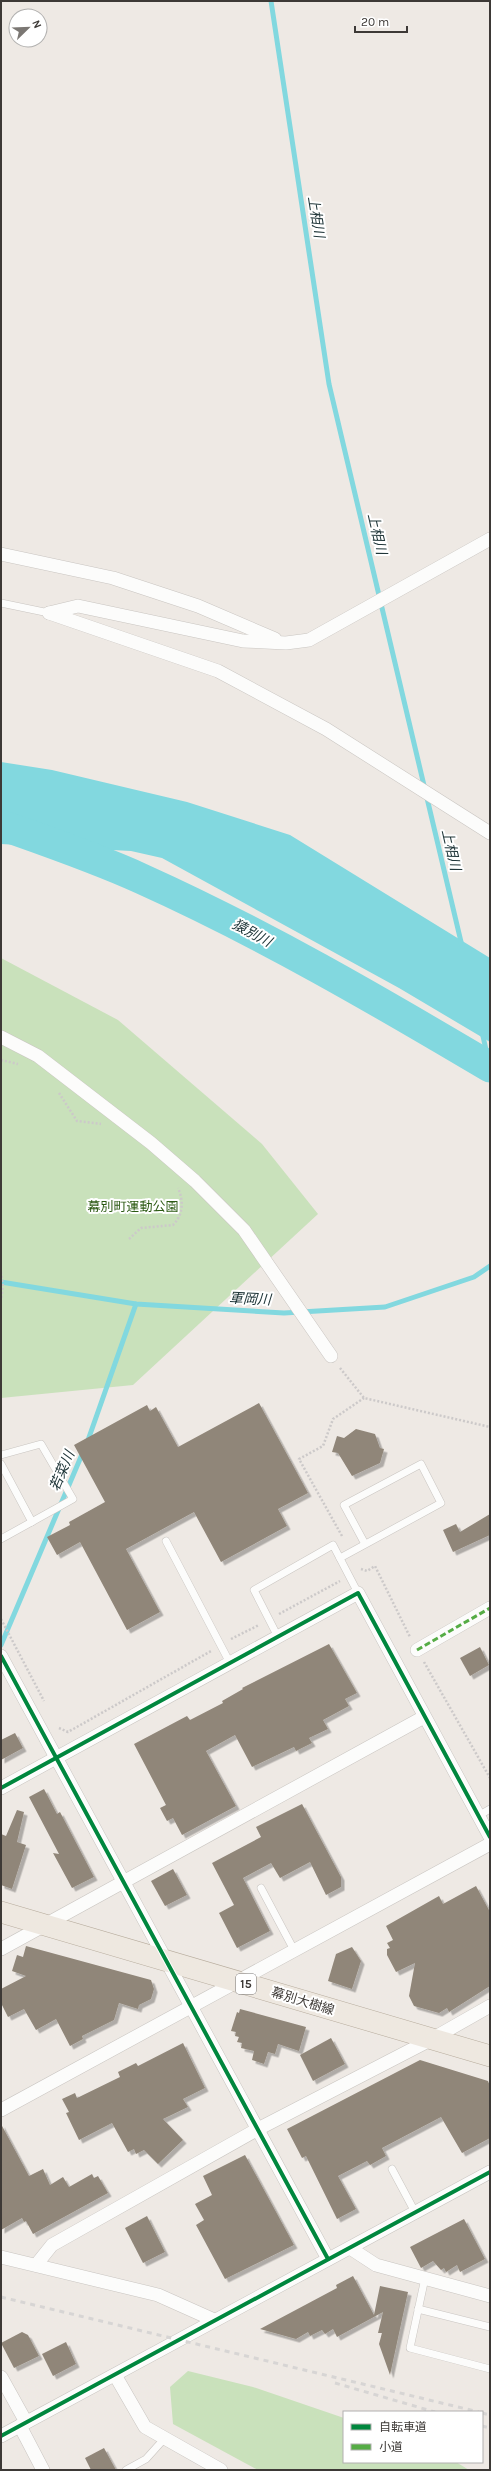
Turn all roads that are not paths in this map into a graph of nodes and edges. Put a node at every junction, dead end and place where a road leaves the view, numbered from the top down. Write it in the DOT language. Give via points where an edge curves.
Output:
graph roads {
  1 [pos="490,539"];
  2 [pos="1,554"];
  3 [pos="1,603"];
  4 [pos="49,612"];
  5 [pos="286,643"];
  6 [pos="490,833"];
  7 [pos="1,1037"];
  8 [pos="331,1356"];
  9 [pos="1,1454"];
  10 [pos="1,1464"];
  11 [pos="32,1522"];
  12 [pos="1,1539"];
  13 [pos="166,1541"];
  14 [pos="365,1544"];
  15 [pos="340,1558"];
  16 [pos="358,1593"];
  17 [pos="490,1608"];
  18 [pos="278,1637"];
  19 [pos="417,1650"];
  20 [pos="1,1656"];
  21 [pos="230,1663"];
  22 [pos="424,1717"];
  23 [pos="56,1757"];
  24 [pos="1,1788"];
  25 [pos="490,1809"];
  26 [pos="478,1816"];
  27 [pos="490,1837"];
  28 [pos="490,1844"];
  29 [pos="124,1881"];
  30 [pos="261,1888"];
  31 [pos="1,1912"];
  32 [pos="46,1925"];
  33 [pos="1,1949"];
  34 [pos="294,1950"];
  35 [pos="168,1961"];
  36 [pos="237,1981"];
  37 [pos="192,2006"];
  38 [pos="490,2006"];
  39 [pos="432,2039"];
  40 [pos="490,2056"];
  41 [pos="1,2110"];
  42 [pos="258,2129"];
  43 [pos="392,2169"];
  44 [pos="490,2172"];
  45 [pos="416,2212"];
  46 [pos="350,2248"];
  47 [pos="1,2257"];
  48 [pos="328,2259"];
  49 [pos="36,2265"];
  50 [pos="425,2278"];
  51 [pos="490,2296"];
  52 [pos="418,2309"];
  53 [pos="214,2320"];
  54 [pos="490,2327"];
  55 [pos="490,2369"];
  56 [pos="115,2375"];
  57 [pos="1,2377"];
  58 [pos="23,2424"];
  59 [pos="1,2436"];
  60 [pos="164,2440"];
  61 [pos="42,2470"];
  62 [pos="126,2470"];
  63 [pos="221,2470"];
  1 -- 5 [label="street" via="309,640"];
  2 -- 5 [label="street" via="113,578 198,606"];
  3 -- 4 [label="lane"];
  4 -- 5 [label="street" via="78,606 243,641"];
  4 -- 6 [label="street" via="218,672 326,729"];
  7 -- 8 [label="street" via="38,1056 151,1143 195,1181 244,1230"];
  9 -- 11 [label="lane" via="41,1444 73,1499"];
  10 -- 11 [label="lane"];
  11 -- 12 [label="lane"];
  13 -- 21 [label="lane"];
  14 -- 14 [label="lane" via="344,1505 421,1464 441,1503"];
  14 -- 15 [label="lane"];
  15 -- 16 [label="lane"];
  15 -- 18 [label="lane" via="333,1545 254,1590"];
  16 -- 18 [label="street"];
  16 -- 22 [label="street"];
  17 -- 19 [label="street"];
  18 -- 21 [label="street"];
  20 -- 23 [label="street"];
  21 -- 23 [label="street"];
  22 -- 26 [label="street"];
  22 -- 29 [label="street"];
  23 -- 24 [label="street"];
  23 -- 29 [label="street"];
  25 -- 26 [label="lane"];
  26 -- 27 [label="street"];
  28 -- 34 [label="street"];
  29 -- 32 [label="street"];
  29 -- 35 [label="street"];
  30 -- 34 [label="lane"];
  31 -- 32 [label="main road, 幕別大樹線 / 15"];
  32 -- 33 [label="street"];
  32 -- 35 [label="main road, 幕別大樹線 / 15"];
  34 -- 36 [label="street"];
  35 -- 36 [label="main road, 幕別大樹線 / 15"];
  35 -- 37 [label="street"];
  36 -- 37 [label="street"];
  36 -- 39 [label="main road, 幕別大樹線 / 15"];
  37 -- 41 [label="street"];
  37 -- 42 [label="street"];
  38 -- 39 [label="street"];
  39 -- 40 [label="main road, 幕別大樹線 / 15"];
  39 -- 42 [label="street"];
  42 -- 48 [label="street"];
  42 -- 49 [label="street" via="52,2245"];
  43 -- 45 [label="lane"];
  44 -- 45 [label="street"];
  45 -- 46 [label="street"];
  46 -- 48 [label="street"];
  46 -- 50 [label="street" via="376,2265"];
  47 -- 49 [label="street"];
  48 -- 53 [label="street"];
  49 -- 53 [label="street" via="158,2295"];
  50 -- 51 [label="street"];
  50 -- 52 [label="lane"];
  52 -- 54 [label="lane"];
  52 -- 55 [label="lane" via="410,2348"];
  53 -- 56 [label="street"];
  56 -- 58 [label="street"];
  56 -- 60 [label="street" via="144,2428"];
  57 -- 58 [label="street"];
  58 -- 59 [label="street"];
  58 -- 61 [label="street"];
  60 -- 62 [label="lane" via="146,2459"];
  60 -- 63 [label="street"];
}
